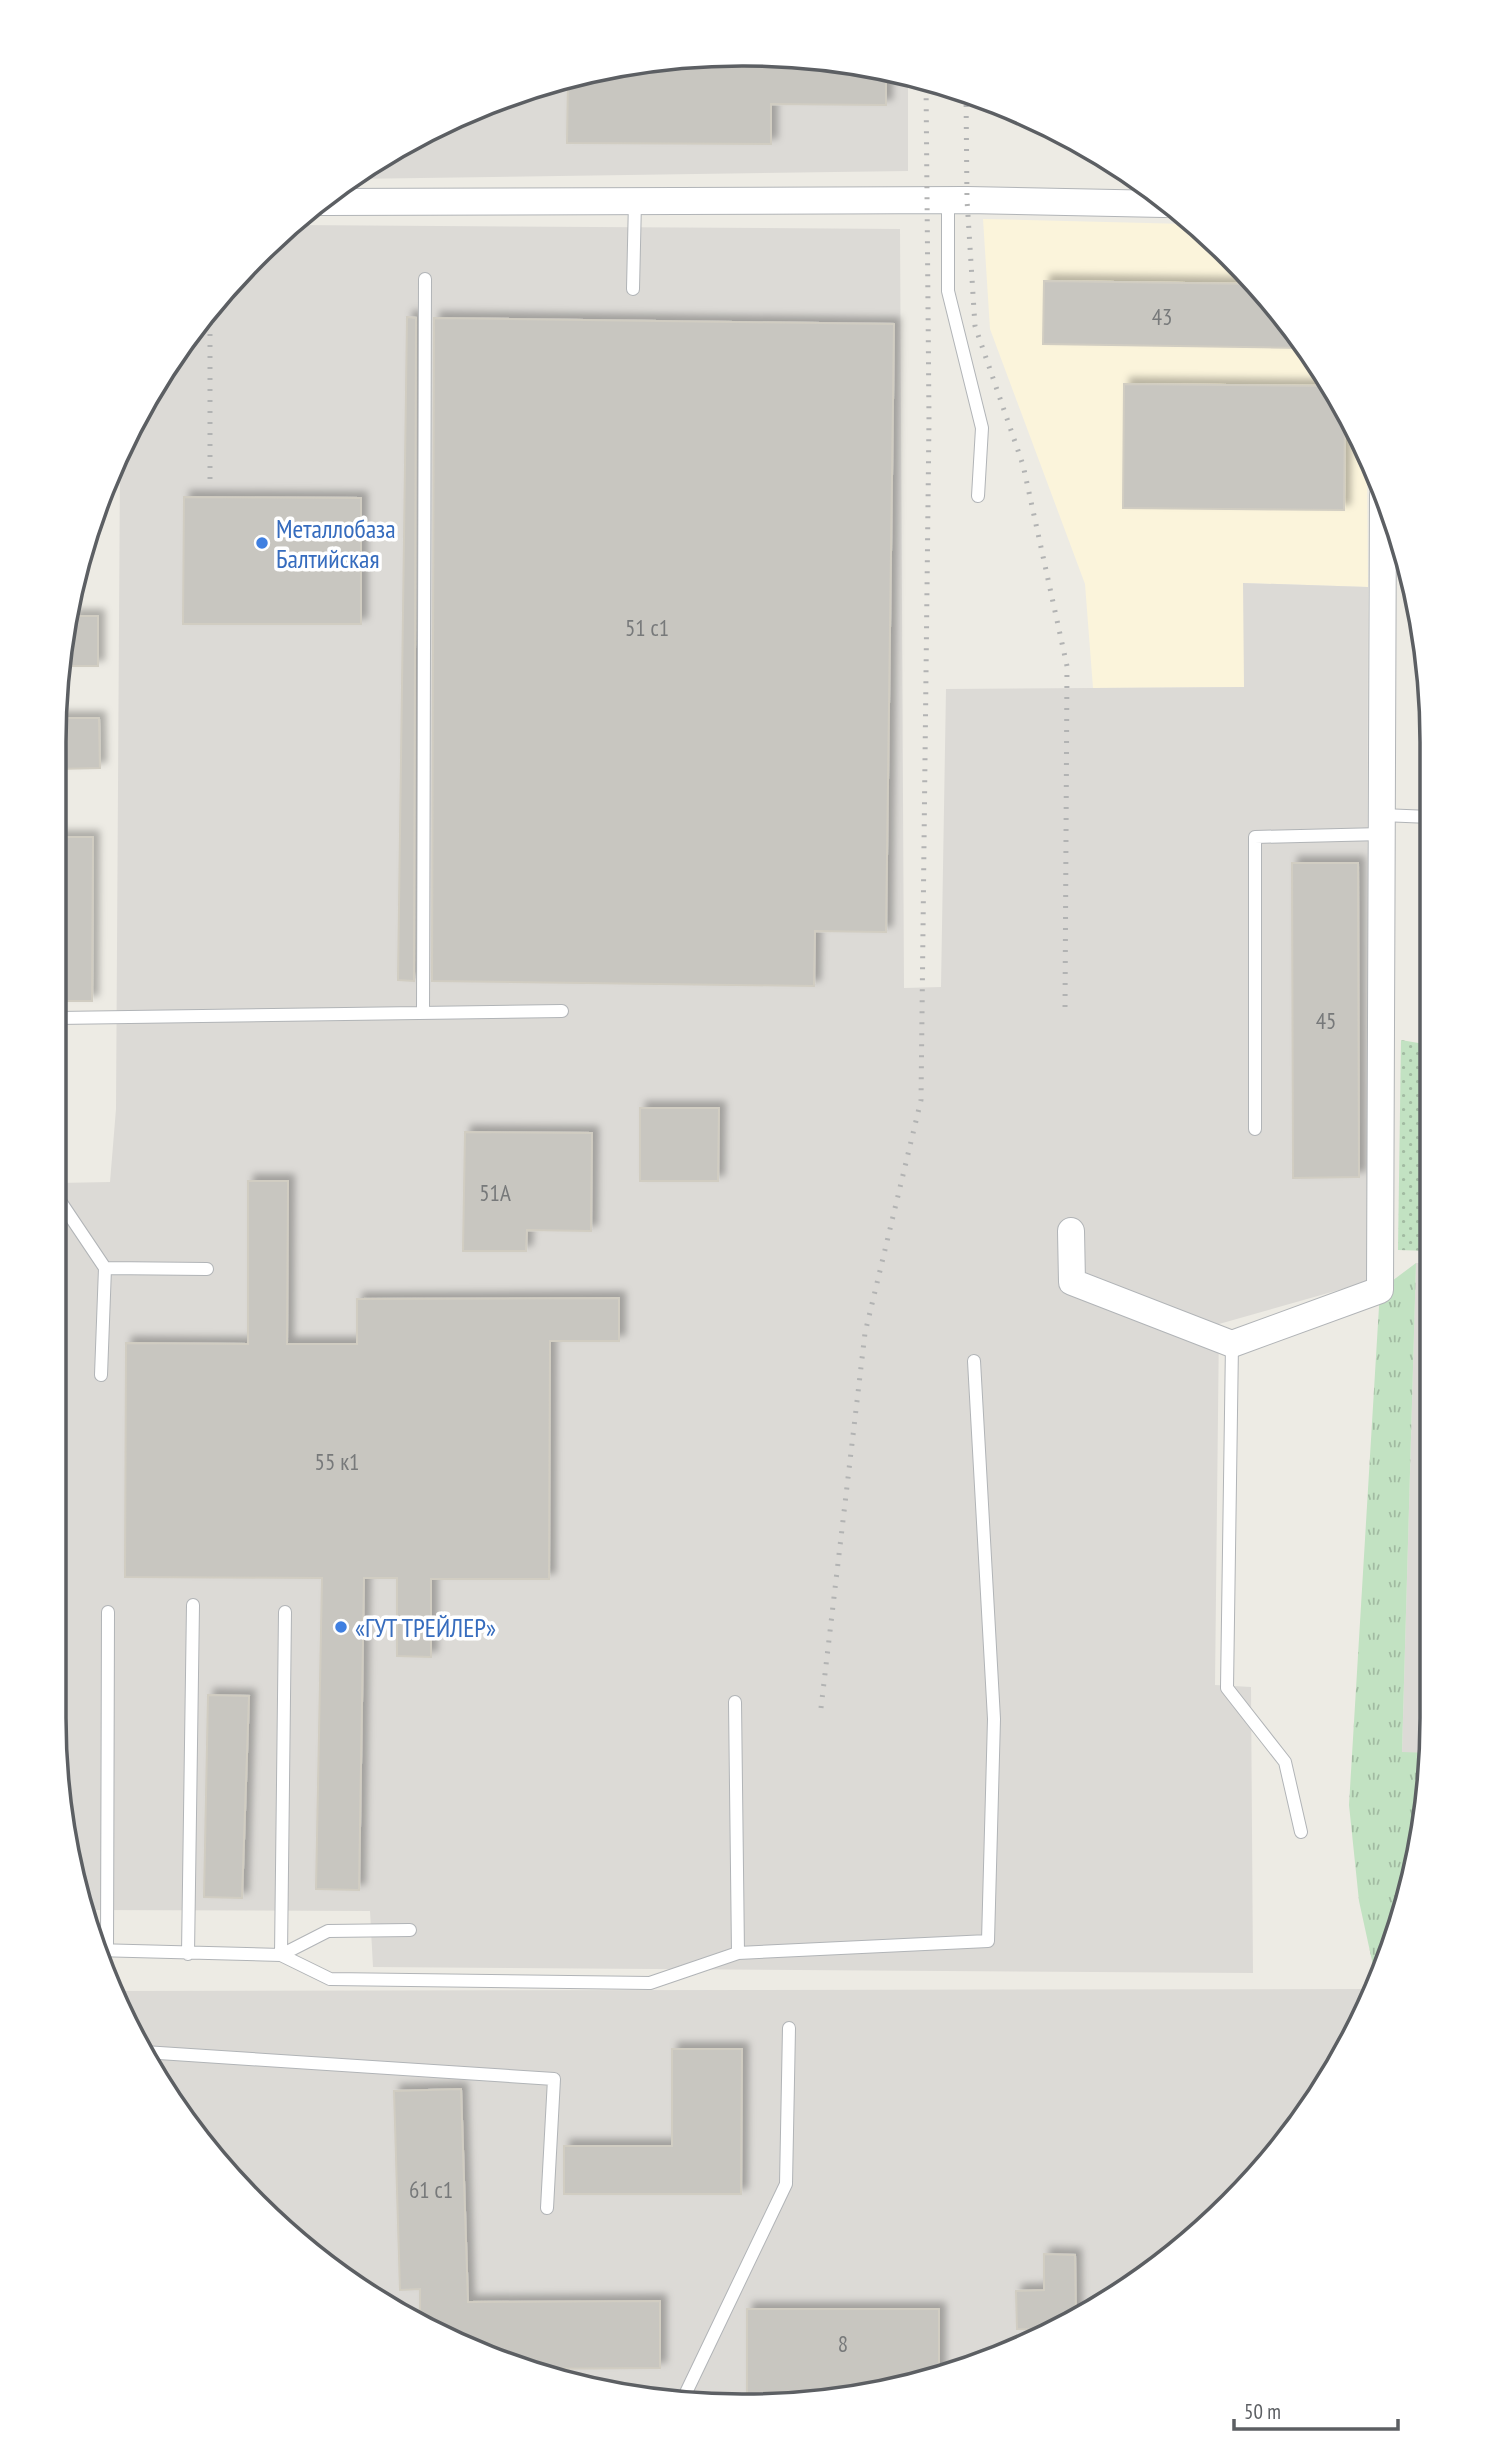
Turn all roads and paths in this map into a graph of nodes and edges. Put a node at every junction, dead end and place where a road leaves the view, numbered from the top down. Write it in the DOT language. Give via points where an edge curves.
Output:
graph roads {
  1 [pos="948,200"];
  2 [pos="635,201"];
  3 [pos="337,202"];
  4 [pos="1152,204"];
  5 [pos="425,279"];
  6 [pos="633,289"];
  7 [pos="978,496"];
  8 [pos="1383,523"];
  9 [pos="1420,819"];
  10 [pos="1382,825"];
  11 [pos="562,1011"];
  12 [pos="424,1013"];
  13 [pos="66,1018"];
  14 [pos="1255,1129"];
  15 [pos="66,1210"];
  16 [pos="1071,1231"];
  17 [pos="105,1268"];
  18 [pos="207,1269"];
  19 [pos="1232,1344"];
  20 [pos="974,1360"];
  21 [pos="101,1375"];
  22 [pos="193,1605"];
  23 [pos="108,1612"];
  24 [pos="285,1612"];
  25 [pos="734,1702"];
  26 [pos="1301,1832"];
  27 [pos="410,1930"];
  28 [pos="101,1933"];
  29 [pos="108,1950"];
  30 [pos="738,1953"];
  31 [pos="188,1954"];
  32 [pos="281,1955"];
  33 [pos="789,2028"];
  34 [pos="155,2053"];
  35 [pos="547,2208"];
  36 [pos="686,2392"];
  1 -- 2 [label="street"];
  1 -- 4 [label="street"];
  1 -- 7 [label="lane" via="948,291 982,428"];
  2 -- 3 [label="street"];
  2 -- 6 [label="lane"];
  5 -- 12 [label="lane"];
  8 -- 10 [label="street"];
  9 -- 10 [label="lane"];
  10 -- 14 [label="lane" via="1255,837"];
  10 -- 19 [label="street" via="1380,1290"];
  11 -- 12 [label="lane"];
  12 -- 13 [label="lane"];
  15 -- 17 [label="lane"];
  16 -- 19 [label="street" via="1072,1282"];
  17 -- 18 [label="lane"];
  17 -- 21 [label="lane"];
  19 -- 26 [label="lane" via="1227,1688 1285,1762"];
  20 -- 30 [label="lane" via="994,1719 988,1941"];
  22 -- 31 [label="lane"];
  23 -- 28 [label="lane"];
  24 -- 32 [label="lane"];
  25 -- 30 [label="lane"];
  27 -- 32 [label="lane" via="328,1931"];
  29 -- 31 [label="lane"];
  30 -- 32 [label="lane" via="650,1983 330,1979"];
  31 -- 32 [label="lane"];
  33 -- 36 [label="lane" via="786,2184"];
  34 -- 35 [label="lane" via="554,2079"];
}
